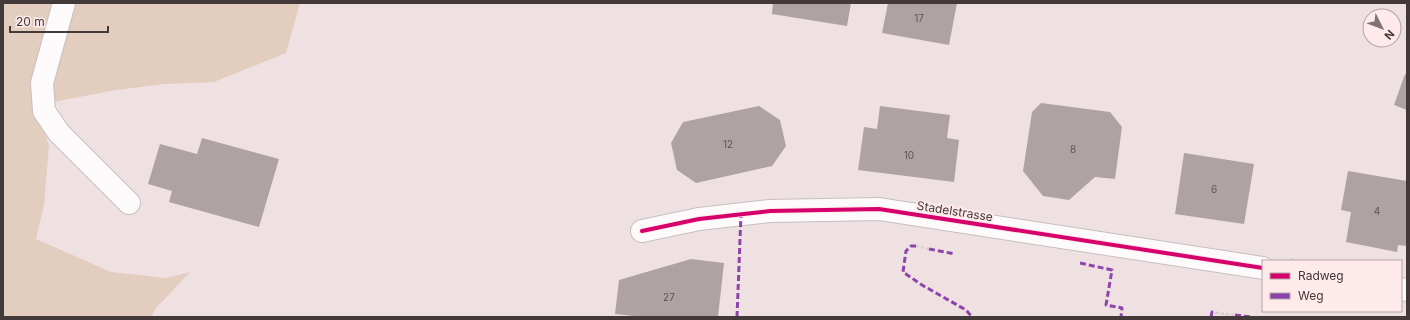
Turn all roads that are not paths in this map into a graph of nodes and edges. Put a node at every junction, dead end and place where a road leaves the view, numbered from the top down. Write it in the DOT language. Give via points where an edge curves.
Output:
graph roads {
  1 [pos="64,3"];
  2 [pos="129,203"];
  3 [pos="642,231"];
  4 [pos="1262,268"];
  1 -- 2 [label="street" via="42,83 44,111 59,133"];
  3 -- 4 [label="street, Stadelstrasse" via="699,219 770,211 879,209"];
}
